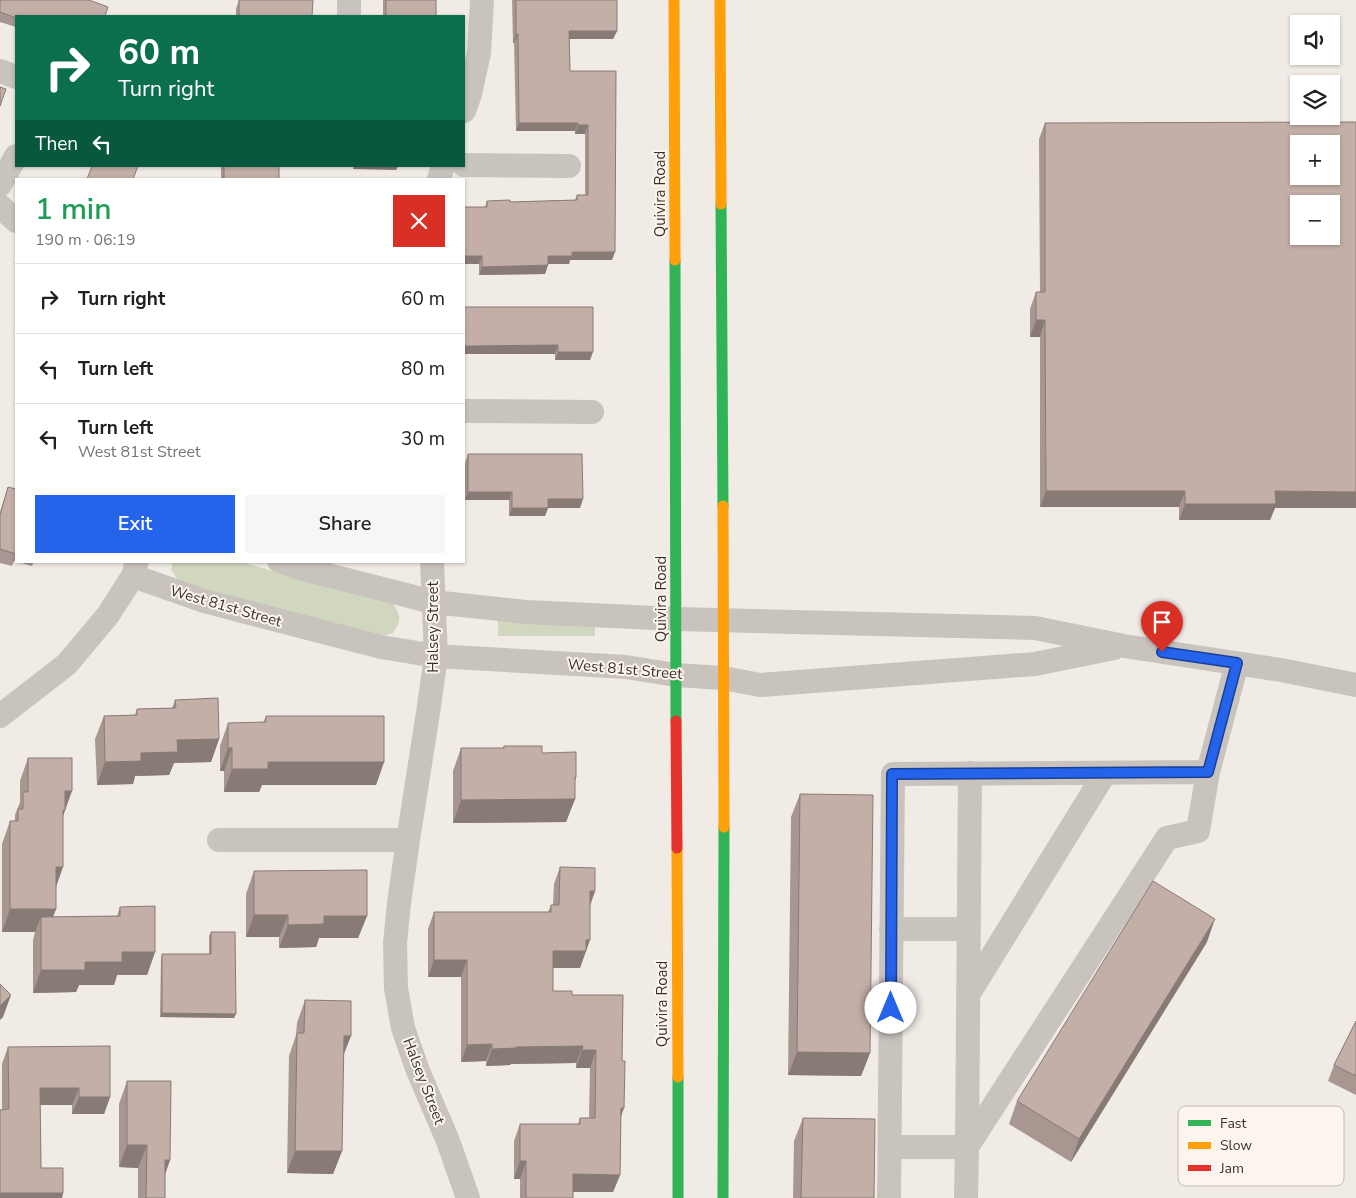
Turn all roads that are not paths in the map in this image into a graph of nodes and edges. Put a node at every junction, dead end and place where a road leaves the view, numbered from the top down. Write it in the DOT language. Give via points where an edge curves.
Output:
graph roads {
  1 [pos="349,0"];
  2 [pos="482,0"];
  3 [pos="674,0"];
  4 [pos="720,0"];
  5 [pos="349,15"];
  6 [pos="0,71"];
  7 [pos="15,77"];
  8 [pos="465,108"];
  9 [pos="15,158"];
  10 [pos="465,165"];
  11 [pos="569,166"];
  12 [pos="0,185"];
  13 [pos="0,206"];
  14 [pos="15,220"];
  15 [pos="465,412"];
  16 [pos="592,412"];
  17 [pos="286,563"];
  18 [pos="432,563"];
  19 [pos="135,569"];
  20 [pos="433,602"];
  21 [pos="677,618"];
  22 [pos="724,620"];
  23 [pos="1124,646"];
  24 [pos="436,656"];
  25 [pos="1237,663"];
  26 [pos="676,675"];
  27 [pos="723,678"];
  28 [pos="1356,686"];
  29 [pos="0,716"];
  30 [pos="1208,772"];
  31 [pos="970,773"];
  32 [pos="1105,773"];
  33 [pos="218,840"];
  34 [pos="408,840"];
  35 [pos="891,929"];
  36 [pos="968,929"];
  37 [pos="968,995"];
  38 [pos="890,1147"];
  39 [pos="967,1148"];
  40 [pos="468,1198"];
  41 [pos="678,1198"];
  42 [pos="724,1198"];
  43 [pos="889,1198"];
  44 [pos="966,1198"];
  1 -- 5 [label="street"];
  2 -- 8 [label="street" via="479,53"];
  3 -- 21 [label="main road, Quivira Road"];
  4 -- 22 [label="main road"];
  6 -- 7 [label="street"];
  9 -- 12 [label="street"];
  10 -- 11 [label="street"];
  13 -- 14 [label="street"];
  15 -- 16 [label="street"];
  17 -- 20 [label="street, West 81st Street"];
  18 -- 20 [label="street, Halsey Street"];
  19 -- 24 [label="street, West 81st Street" via="204,601 372,645"];
  19 -- 29 [label="street" via="108,615 66,664"];
  20 -- 21 [label="street, West 81st Street" via="526,612"];
  20 -- 24 [label="street, Halsey Street"];
  21 -- 22 [label="street, West 81st Street"];
  21 -- 26 [label="main road, Quivira Road"];
  22 -- 23 [label="street, West 81st Street" via="1035,628"];
  22 -- 27 [label="main road"];
  23 -- 25 [label="street, West 81st Street"];
  23 -- 27 [label="street, West 81st Street" via="1035,664 760,685"];
  24 -- 26 [label="street, West 81st Street" via="626,667"];
  24 -- 34 [label="street, Halsey Street"];
  25 -- 28 [label="street, West 81st Street"];
  25 -- 30 [label="street"];
  26 -- 27 [label="street, West 81st Street"];
  26 -- 41 [label="main road, Quivira Road"];
  27 -- 42 [label="main road"];
  30 -- 32 [label="street"];
  30 -- 39 [label="street" via="1198,831 1167,838"];
  31 -- 32 [label="street"];
  31 -- 35 [label="street" via="892,774"];
  31 -- 36 [label="street"];
  32 -- 37 [label="street"];
  33 -- 34 [label="street"];
  34 -- 40 [label="street, Halsey Street" via="395,943 396,988 403,1028"];
  35 -- 36 [label="street"];
  35 -- 38 [label="street"];
  36 -- 37 [label="street"];
  37 -- 39 [label="street"];
  38 -- 39 [label="street"];
  38 -- 43 [label="street"];
  39 -- 44 [label="street"];
}
